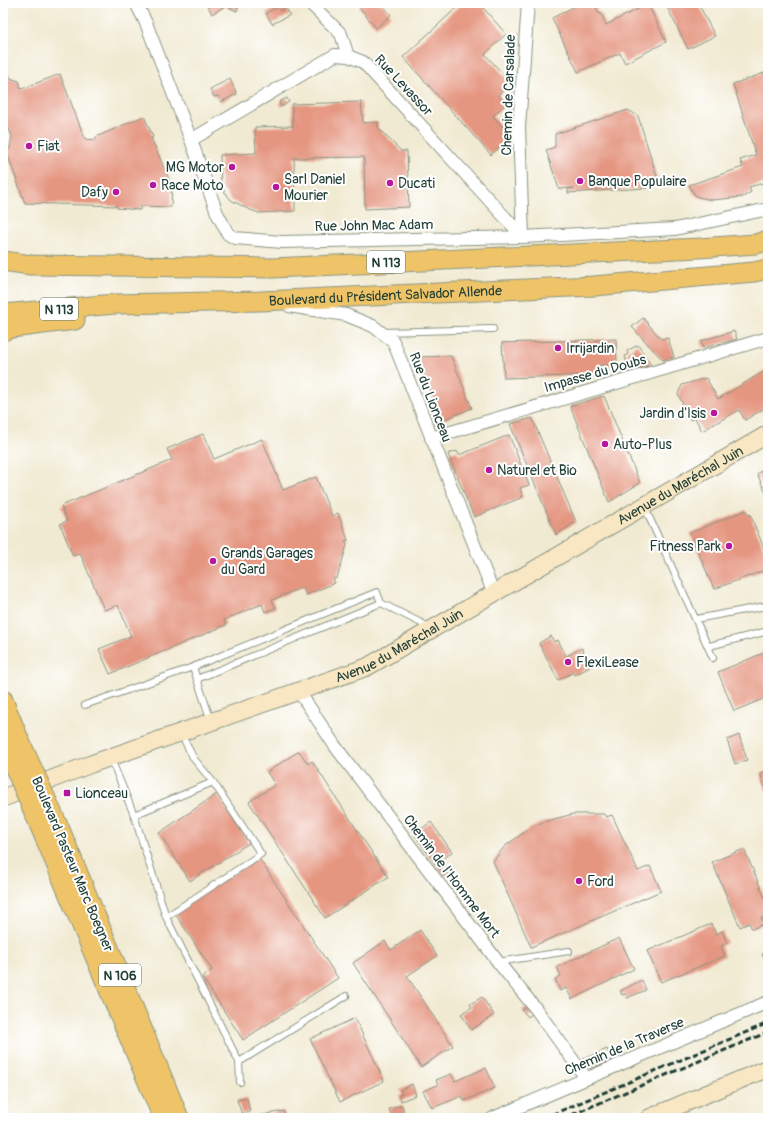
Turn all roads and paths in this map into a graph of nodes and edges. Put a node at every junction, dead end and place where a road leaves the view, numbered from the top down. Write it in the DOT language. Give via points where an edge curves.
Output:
graph roads {
  1 [pos="136,3"];
  2 [pos="310,3"];
  3 [pos="528,3"];
  4 [pos="348,56"];
  5 [pos="191,140"];
  6 [pos="768,209"];
  7 [pos="523,237"];
  8 [pos="768,240"];
  9 [pos="3,261"];
  10 [pos="768,269"];
  11 [pos="261,301"];
  12 [pos="115,304"];
  13 [pos="3,314"];
  14 [pos="494,330"];
  15 [pos="3,331"];
  16 [pos="381,332"];
  17 [pos="768,338"];
  18 [pos="768,434"];
  19 [pos="431,438"];
  20 [pos="645,506"];
  21 [pos="494,594"];
  22 [pos="381,603"];
  23 [pos="768,617"];
  24 [pos="696,619"];
  25 [pos="432,629"];
  26 [pos="768,631"];
  27 [pos="708,646"];
  28 [pos="713,658"];
  29 [pos="193,667"];
  30 [pos="197,679"];
  31 [pos="298,690"];
  32 [pos="3,700"];
  33 [pos="84,705"];
  34 [pos="212,721"];
  35 [pos="180,732"];
  36 [pos="9,741"];
  37 [pos="111,757"];
  38 [pos="213,782"];
  39 [pos="3,798"];
  40 [pos="134,815"];
  41 [pos="53,835"];
  42 [pos="166,917"];
  43 [pos="569,950"];
  44 [pos="498,962"];
  45 [pos="346,996"];
  46 [pos="768,1002"];
  47 [pos="240,1062"];
  48 [pos="768,1068"];
  49 [pos="586,1078"];
  50 [pos="240,1082"];
  51 [pos="653,1117"];
  52 [pos="163,1118"];
  53 [pos="179,1118"];
  54 [pos="493,1118"];
  1 -- 5 [label="street, Rue John Mac Adam"];
  2 -- 4 [label="street" via="341,34"];
  3 -- 7 [label="street, Chemin de Carsalade" via="519,126"];
  4 -- 5 [label="street" via="335,56"];
  4 -- 7 [label="street, Rue Levassor" via="363,62"];
  5 -- 7 [label="street, Rue John Mac Adam" via="217,213 228,234 235,238 282,242"];
  6 -- 7 [label="street, Rue John Mac Adam" via="675,229"];
  8 -- 9 [label="main road, N 113" via="756,244 699,248 272,268 31,265"];
  10 -- 11 [label="main road, Boulevard du Président Salvador Allende / N 113" via="594,286"];
  11 -- 12 [label="main road, Boulevard du Président Salvador Allende / N 113"];
  11 -- 16 [label="street, Rue du Lionceau" via="346,315"];
  12 -- 13 [label="main road, Boulevard du Président Salvador Allende / N 113"];
  12 -- 15 [label="main road" via="78,320"];
  14 -- 16 [label="lane"];
  16 -- 19 [label="street, Rue du Lionceau" via="393,340"];
  17 -- 19 [label="street, Impasse du Doubs"];
  18 -- 20 [label="street, Avenue du Maréchal Juin"];
  19 -- 21 [label="street, Rue du Lionceau"];
  20 -- 21 [label="street, Avenue du Maréchal Juin"];
  20 -- 24 [label="lane"];
  21 -- 25 [label="street, Avenue du Maréchal Juin"];
  22 -- 25 [label="lane"];
  22 -- 29 [label="lane" via="378,592"];
  22 -- 30 [label="lane"];
  23 -- 24 [label="lane" via="766,606"];
  24 -- 27 [label="lane"];
  25 -- 31 [label="street, Avenue du Maréchal Juin" via="367,667"];
  26 -- 27 [label="lane"];
  27 -- 28 [label="lane"];
  29 -- 30 [label="lane"];
  29 -- 33 [label="lane"];
  30 -- 34 [label="lane"];
  31 -- 34 [label="street, Avenue du Maréchal Juin"];
  31 -- 44 [label="street, Chemin de l'Homme Mort" via="340,752"];
  32 -- 36 [label="main road, Boulevard Pasteur Marc Boegner / N 106"];
  34 -- 35 [label="street, Avenue du Maréchal Juin"];
  35 -- 37 [label="street, Avenue du Maréchal Juin"];
  35 -- 38 [label="lane" via="194,759"];
  36 -- 41 [label="main road, Boulevard Pasteur Marc Boegner / N 106, bridge"];
  37 -- 39 [label="street, Avenue du Maréchal Juin"];
  37 -- 40 [label="lane"];
  38 -- 40 [label="lane"];
  38 -- 42 [label="lane" via="261,854"];
  40 -- 42 [label="lane"];
  41 -- 52 [label="main road, Boulevard Pasteur Marc Boegner / N 106"];
  41 -- 53 [label="main road, Boulevard Pasteur Marc Boegner / N 106"];
  42 -- 47 [label="lane"];
  43 -- 44 [label="lane"];
  44 -- 49 [label="street, Chemin de l'Homme Mort"];
  45 -- 47 [label="lane"];
  46 -- 49 [label="street, Chemin de la Traverse"];
  47 -- 50 [label="lane"];
  48 -- 51 [label="street"];
  49 -- 54 [label="street, Chemin de la Traverse"];
}
